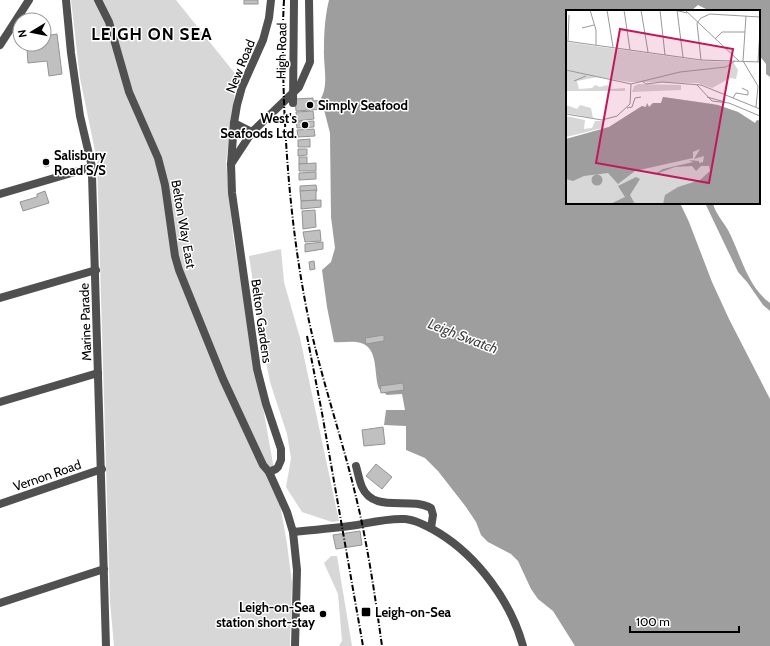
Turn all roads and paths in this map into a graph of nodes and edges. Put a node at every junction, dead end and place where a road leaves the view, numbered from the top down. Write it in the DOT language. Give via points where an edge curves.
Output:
graph roads {
  1 [pos="29,0"];
  2 [pos="66,0"];
  3 [pos="98,0"];
  4 [pos="271,0"];
  5 [pos="294,0"];
  6 [pos="309,0"];
  7 [pos="0,45"];
  8 [pos="293,103"];
  9 [pos="234,123"];
  10 [pos="253,131"];
  11 [pos="231,164"];
  12 [pos="92,167"];
  13 [pos="0,194"];
  14 [pos="96,270"];
  15 [pos="0,298"];
  16 [pos="98,373"];
  17 [pos="0,402"];
  18 [pos="356,466"];
  19 [pos="102,469"];
  20 [pos="269,472"];
  21 [pos="0,504"];
  22 [pos="431,528"];
  23 [pos="293,532"];
  24 [pos="104,569"];
  25 [pos="0,603"];
  26 [pos="106,646"];
  27 [pos="295,646"];
  28 [pos="523,646"];
  1 -- 7 [label="street"];
  2 -- 12 [label="street, Marine Parade" via="78,100"];
  3 -- 20 [label="street, Belton Way East" via="109,22 129,92 158,158 165,185 178,270 224,379 263,465"];
  4 -- 9 [label="street, New Road" via="263,40 242,87"];
  5 -- 8 [label="street, High Road"];
  6 -- 10 [label="street" via="310,62 299,87"];
  9 -- 10 [label="street"];
  9 -- 11 [label="street, New Road"];
  10 -- 11 [label="street"];
  11 -- 20 [label="street, Belton Gardens" via="234,208 256,369 281,449 278,467"];
  12 -- 13 [label="street"];
  12 -- 14 [label="street, Marine Parade"];
  14 -- 15 [label="street"];
  14 -- 16 [label="street, Marine Parade"];
  16 -- 17 [label="street"];
  16 -- 19 [label="street, Marine Parade"];
  18 -- 22 [label="street" via="367,496 375,502 424,504 431,508"];
  19 -- 21 [label="street, Vernon Road"];
  19 -- 24 [label="street, Marine Parade"];
  20 -- 23 [label="street, Belton Way East"];
  22 -- 23 [label="street" via="406,519"];
  22 -- 28 [label="street" via="454,542 486,574 507,607"];
  23 -- 27 [label="street, Belton Way East" via="297,570"];
  24 -- 25 [label="street"];
  24 -- 26 [label="street, Marine Parade"];
}
